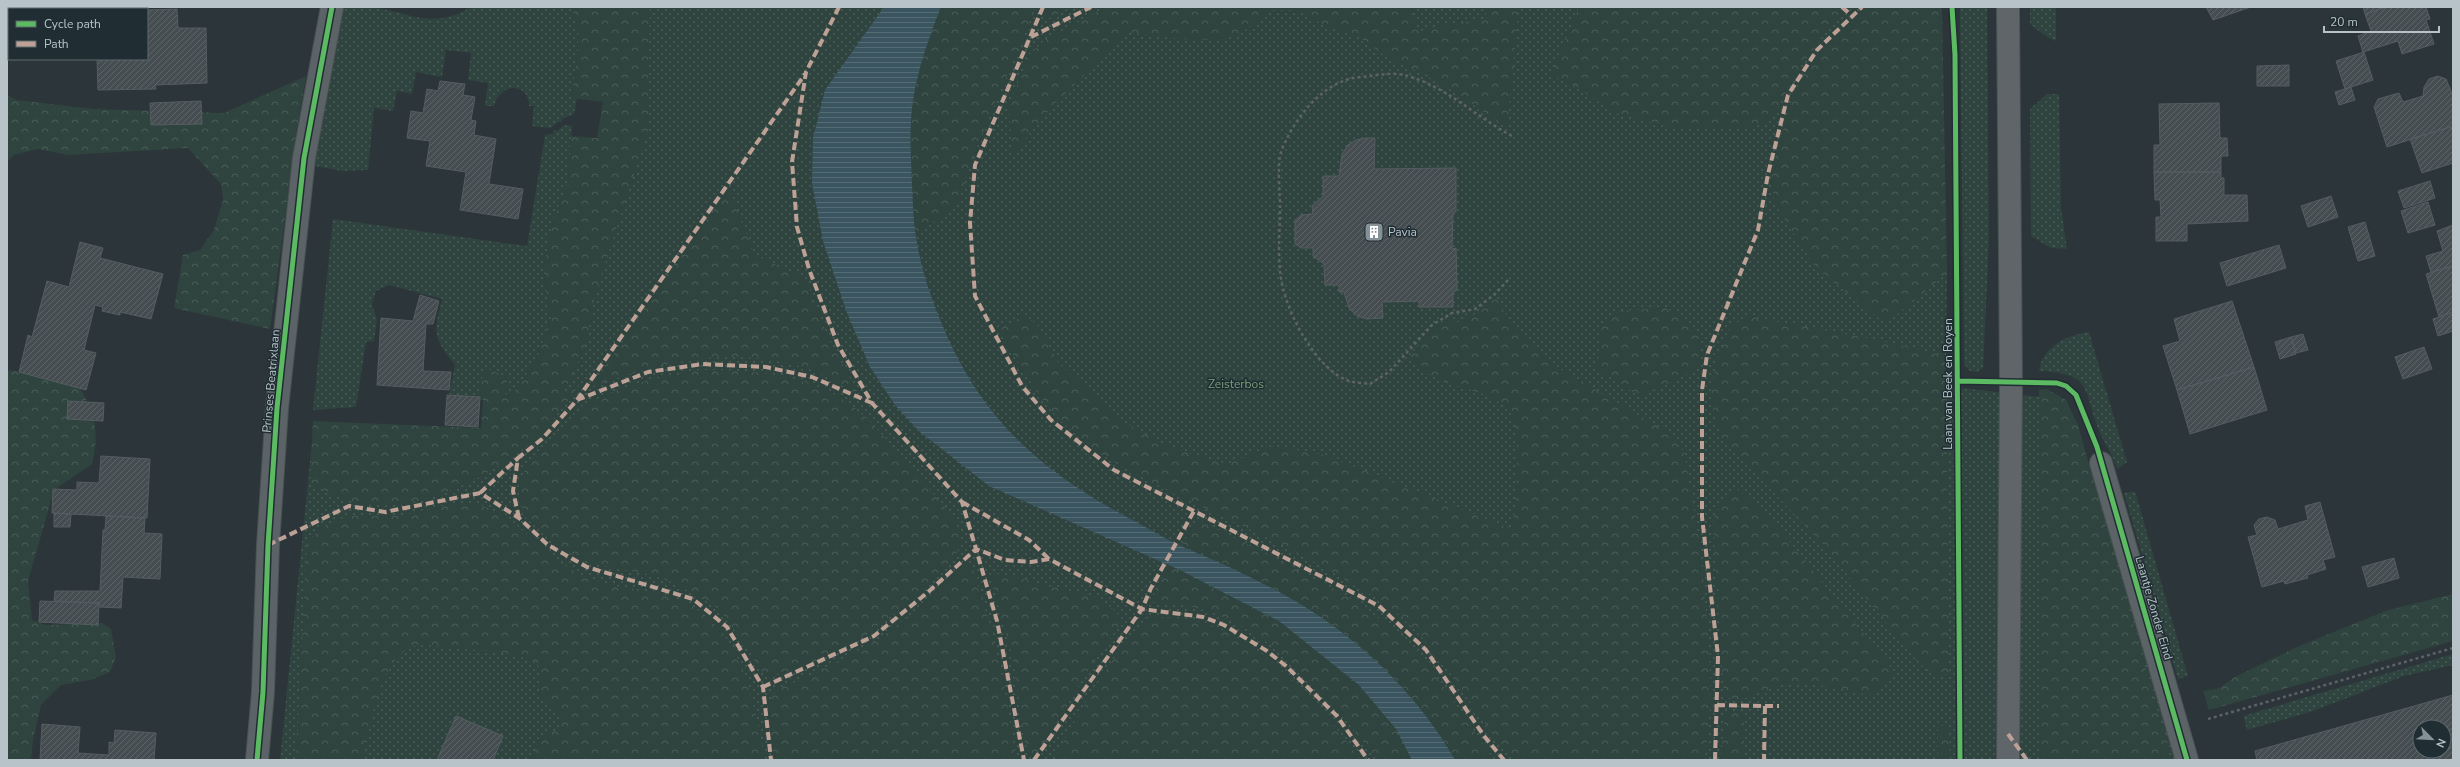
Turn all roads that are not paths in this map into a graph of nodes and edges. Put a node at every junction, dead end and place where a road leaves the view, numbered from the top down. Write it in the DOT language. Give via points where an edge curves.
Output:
graph roads {
  1 [pos="332,7"];
  2 [pos="2008,7"];
  3 [pos="2101,463"];
  4 [pos="257,760"];
  5 [pos="2008,760"];
  6 [pos="2187,760"];
  1 -- 4 [label="street, Prinses Beatrixlaan" via="304,158 277,408 268,545 263,692"];
  2 -- 5 [label="main road" via="2011,381"];
  3 -- 6 [label="street, Laantje Zonder Eind"];
}
